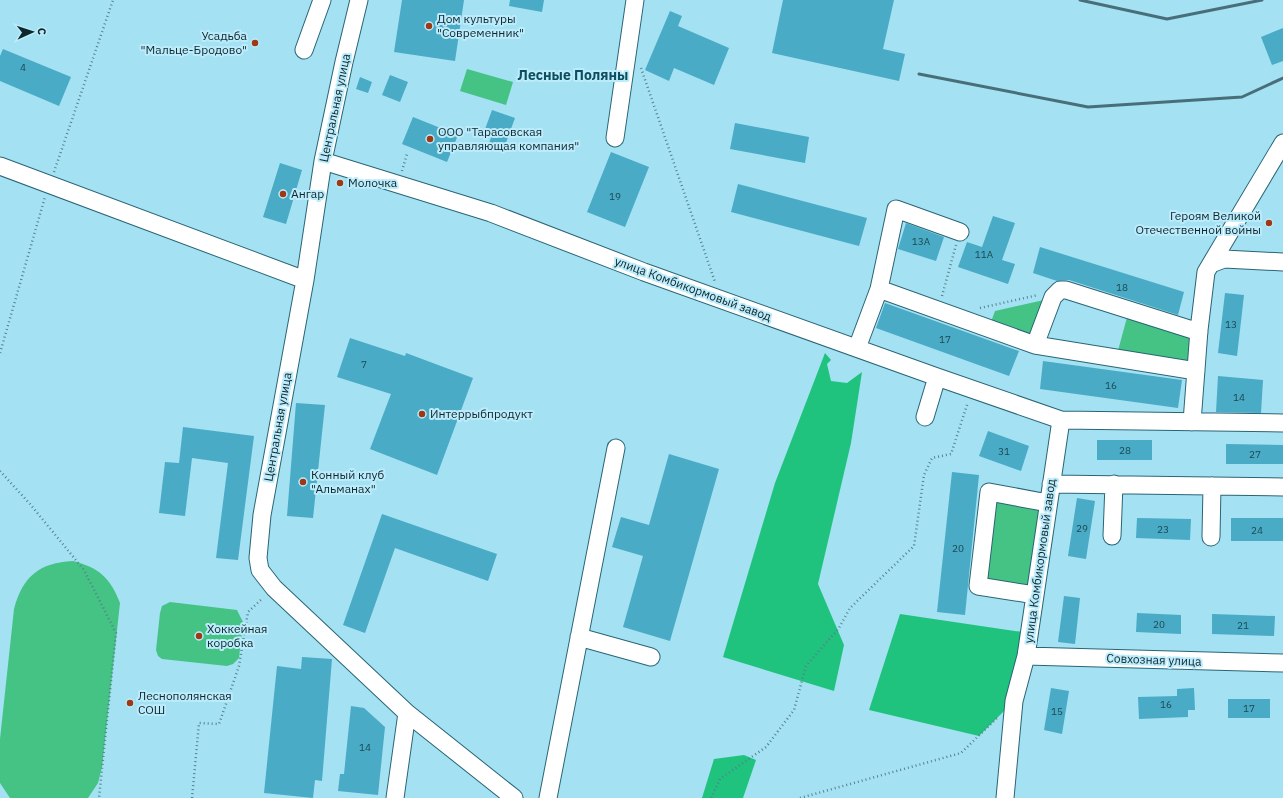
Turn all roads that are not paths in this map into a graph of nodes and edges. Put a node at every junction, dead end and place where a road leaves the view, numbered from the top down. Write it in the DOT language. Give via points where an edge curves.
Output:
graph roads {
  1 [pos="322,0"];
  2 [pos="359,0"];
  3 [pos="634,0"];
  4 [pos="304,50"];
  5 [pos="616,138"];
  6 [pos="1283,143"];
  7 [pos="323,161"];
  8 [pos="1276,164"];
  9 [pos="0,166"];
  10 [pos="960,232"];
  11 [pos="1283,262"];
  12 [pos="1211,264"];
  13 [pos="305,280"];
  14 [pos="879,289"];
  15 [pos="1199,332"];
  16 [pos="1035,345"];
  17 [pos="857,348"];
  18 [pos="1196,371"];
  19 [pos="937,377"];
  20 [pos="925,417"];
  21 [pos="1061,420"];
  22 [pos="1192,422"];
  23 [pos="1283,423"];
  24 [pos="616,448"];
  25 [pos="1051,484"];
  26 [pos="1114,484"];
  27 [pos="1212,486"];
  28 [pos="1283,487"];
  29 [pos="1048,503"];
  30 [pos="1112,536"];
  31 [pos="1211,537"];
  32 [pos="1035,595"];
  33 [pos="579,637"];
  34 [pos="1026,656"];
  35 [pos="651,657"];
  36 [pos="1283,663"];
  37 [pos="407,713"];
  38 [pos="422,738"];
  39 [pos="394,798"];
  40 [pos="514,798"];
  41 [pos="548,798"];
  42 [pos="1005,798"];
  1 -- 4 [label="street"];
  2 -- 7 [label="street, Центральная улица"];
  3 -- 5 [label="street"];
  6 -- 8 [label="street"];
  7 -- 13 [label="street, Центральная улица"];
  7 -- 17 [label="street, улица Комбикормовый завод" via="491,213 644,272"];
  8 -- 12 [label="street"];
  9 -- 13 [label="street"];
  10 -- 14 [label="street" via="896,209"];
  11 -- 12 [label="street" via="1224,259"];
  12 -- 15 [label="street" via="1206,272"];
  13 -- 37 [label="street, Центральная улица" via="262,515 258,558 260,570 274,588"];
  14 -- 16 [label="street"];
  14 -- 17 [label="street"];
  15 -- 16 [label="street" via="1060,290 1053,297"];
  15 -- 18 [label="street"];
  16 -- 18 [label="street"];
  17 -- 19 [label="street, улица Комбикормовый завод"];
  18 -- 22 [label="street"];
  19 -- 20 [label="street"];
  19 -- 21 [label="street, улица Комбикормовый завод"];
  21 -- 22 [label="street, улица Комбикормовый завод"];
  21 -- 25 [label="street, улица Комбикормовый завод"];
  22 -- 23 [label="street, улица Комбикормовый завод"];
  24 -- 33 [label="street"];
  25 -- 26 [label="street"];
  25 -- 29 [label="street, улица Комбикормовый завод"];
  26 -- 27 [label="street"];
  26 -- 30 [label="street"];
  27 -- 28 [label="street"];
  27 -- 31 [label="street"];
  29 -- 32 [label="street, улица Комбикормовый завод"];
  29 -- 32 [label="street" via="989,492 978,586"];
  32 -- 34 [label="street, улица Комбикормовый завод"];
  33 -- 35 [label="street"];
  33 -- 41 [label="street"];
  34 -- 36 [label="street, Совхозная улица"];
  34 -- 42 [label="street, улица Комбикормовый завод" via="1014,701"];
  37 -- 38 [label="street"];
  37 -- 39 [label="street"];
  37 -- 40 [label="street"];
}
